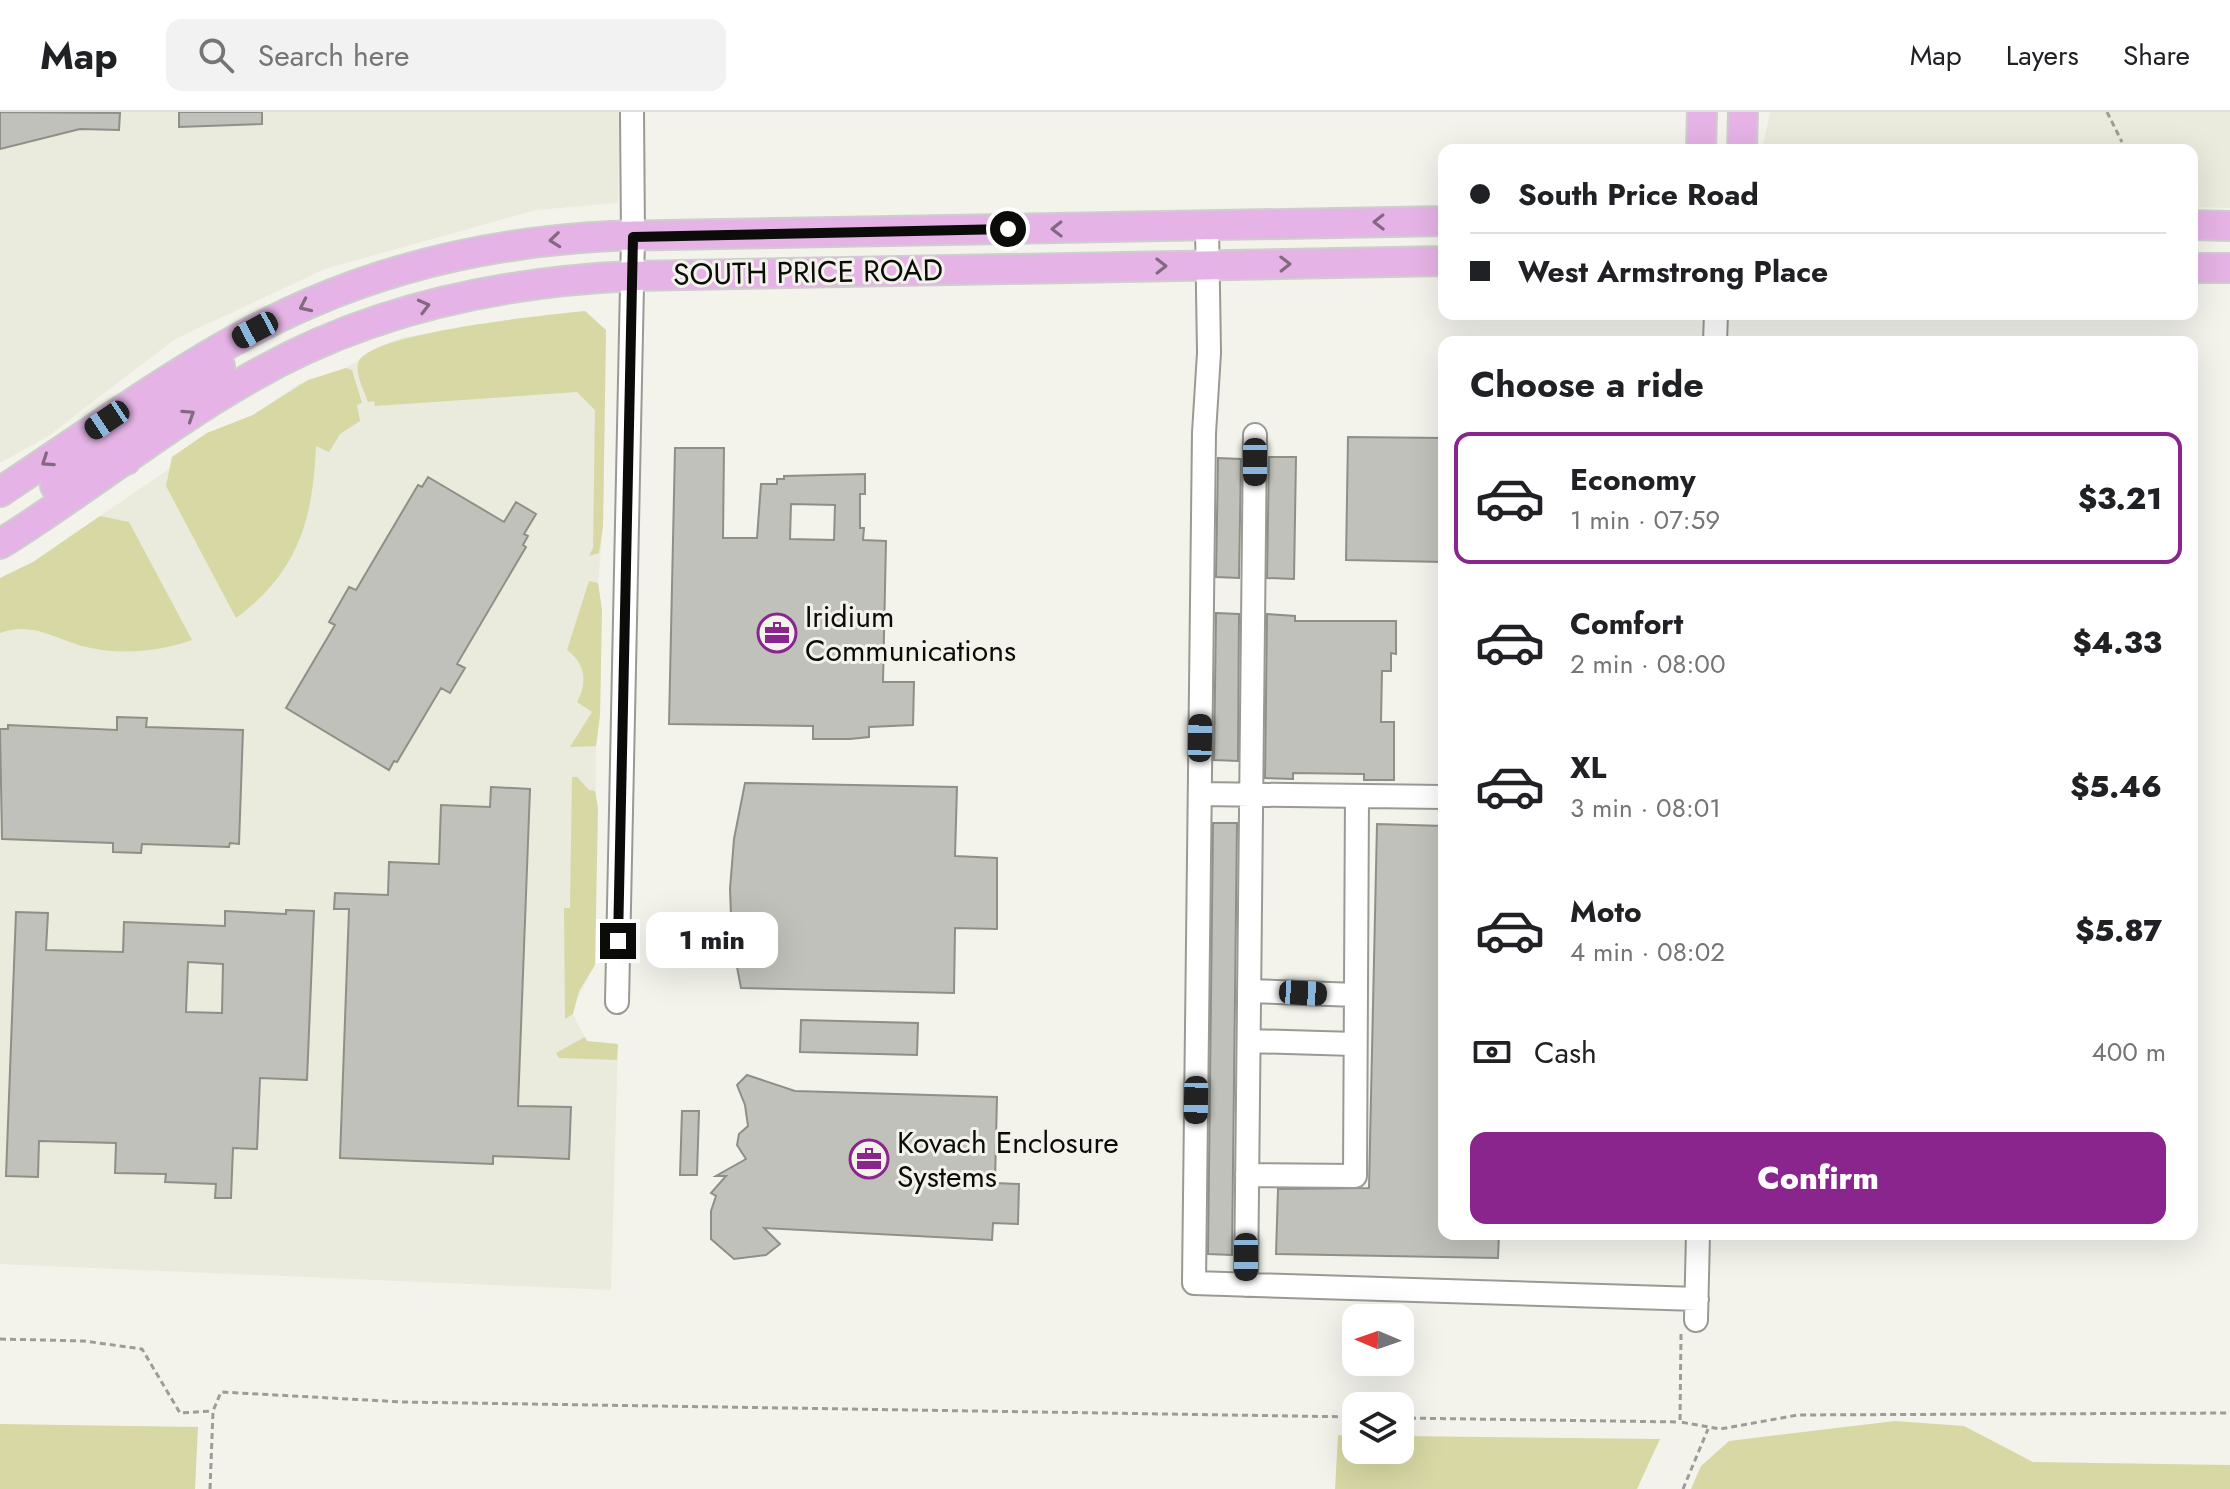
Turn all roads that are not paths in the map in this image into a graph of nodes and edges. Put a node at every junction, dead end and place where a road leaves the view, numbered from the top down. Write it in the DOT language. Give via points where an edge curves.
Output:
graph roads {
  1 [pos="632,112"];
  2 [pos="1702,112"];
  3 [pos="1743,112"];
  4 [pos="1701,144"];
  5 [pos="1742,144"];
  6 [pos="1438,221"];
  7 [pos="2198,225"];
  8 [pos="1207,226"];
  9 [pos="2230,226"];
  10 [pos="633,237"];
  11 [pos="1438,261"];
  12 [pos="1207,265"];
  13 [pos="2198,268"];
  14 [pos="2230,268"];
  15 [pos="632,276"];
  16 [pos="255,330"];
  17 [pos="94,429"];
  18 [pos="1255,435"];
  19 [pos="126,460"];
  20 [pos="0,492"];
  21 [pos="0,527"];
  22 [pos="0,544"];
  23 [pos="1200,794"];
  24 [pos="1251,795"];
  25 [pos="1357,796"];
  26 [pos="1438,797"];
  27 [pos="1249,991"];
  28 [pos="1356,995"];
  29 [pos="617,1002"];
  30 [pos="1249,1041"];
  31 [pos="1355,1044"];
  32 [pos="1247,1175"];
  33 [pos="1698,1240"];
  34 [pos="1246,1285"];
  1 -- 10 [label="street"];
  2 -- 4 [label="main road"];
  3 -- 5 [label="main road"];
  6 -- 8 [label="main road, SOUTH PRICE ROAD, one-way"];
  7 -- 9 [label="main road"];
  8 -- 10 [label="main road, SOUTH PRICE ROAD, one-way"];
  8 -- 12 [label="street"];
  10 -- 15 [label="street"];
  10 -- 16 [label="main road, SOUTH PRICE ROAD, one-way" via="521,243 452,257 312,302"];
  12 -- 11 [label="main road, SOUTH PRICE ROAD, one-way"];
  15 -- 12 [label="main road, SOUTH PRICE ROAD, one-way"];
  12 -- 23 [label="street"];
  13 -- 14 [label="main road"];
  19 -- 15 [label="main road, SOUTH PRICE ROAD, one-way" via="249,378 389,315 524,285"];
  15 -- 29 [label="street"];
  16 -- 17 [label="main road, SOUTH PRICE ROAD"];
  16 -- 19 [label="main road" via="208,378 127,435"];
  17 -- 20 [label="main road, SOUTH PRICE ROAD, one-way"];
  17 -- 21 [label="main road" via="97,449 90,458"];
  18 -- 24 [label="street"];
  19 -- 22 [label="main road, SOUTH PRICE ROAD"];
  23 -- 24 [label="street"];
  23 -- 34 [label="street" via="1194,1283"];
  24 -- 25 [label="street"];
  24 -- 27 [label="street"];
  25 -- 26 [label="street"];
  25 -- 28 [label="street"];
  27 -- 28 [label="street"];
  27 -- 30 [label="street"];
  28 -- 31 [label="street"];
  30 -- 31 [label="street"];
  30 -- 32 [label="street"];
  31 -- 32 [label="street" via="1355,1176"];
  32 -- 34 [label="street"];
  33 -- 34 [label="street" via="1697,1309"];
}
